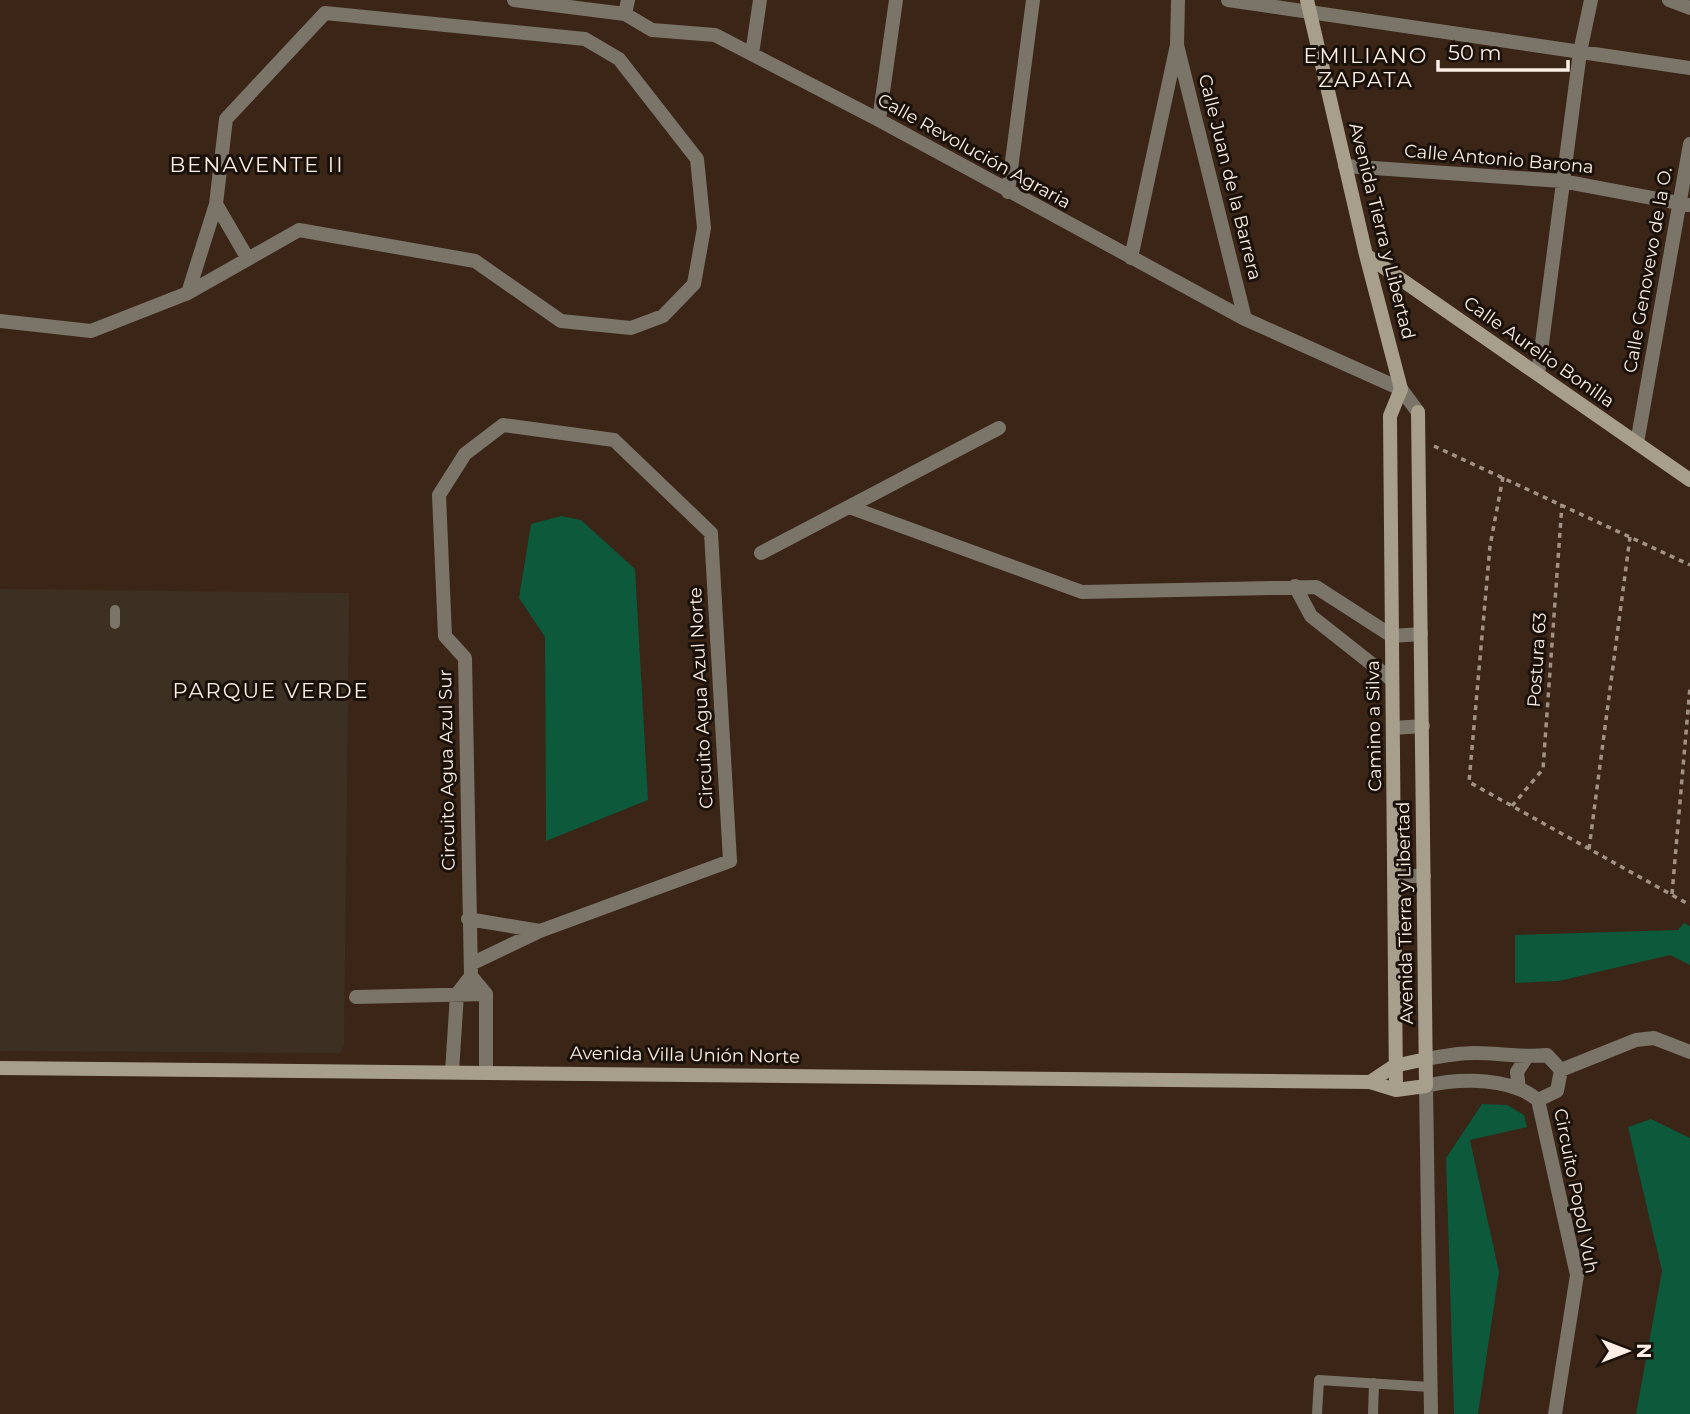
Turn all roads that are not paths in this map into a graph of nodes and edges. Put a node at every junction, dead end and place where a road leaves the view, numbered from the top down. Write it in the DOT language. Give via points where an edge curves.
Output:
graph roads {
  1 [pos="514,0"];
  2 [pos="760,0"];
  3 [pos="895,0"];
  4 [pos="1033,0"];
  5 [pos="1178,0"];
  6 [pos="1227,0"];
  7 [pos="1591,0"];
  8 [pos="1669,0"];
  9 [pos="1308,6"];
  10 [pos="627,7"];
  11 [pos="1690,8"];
  12 [pos="1177,45"];
  13 [pos="1580,52"];
  14 [pos="752,54"];
  15 [pos="1690,68"];
  16 [pos="879,120"];
  17 [pos="1690,144"];
  18 [pos="1346,166"];
  19 [pos="1562,181"];
  20 [pos="1008,192"];
  21 [pos="1685,203"];
  22 [pos="216,204"];
  23 [pos="1367,255"];
  24 [pos="1131,258"];
  25 [pos="248,259"];
  26 [pos="188,293"];
  27 [pos="1245,319"];
  28 [pos="0,321"];
  29 [pos="1538,374"];
  30 [pos="1401,389"];
  31 [pos="999,428"];
  32 [pos="1637,443"];
  33 [pos="1690,480"];
  34 [pos="849,507"];
  35 [pos="711,533"];
  36 [pos="761,552"];
  37 [pos="1296,586"];
  38 [pos="115,610"];
  39 [pos="115,624"];
  40 [pos="1420,634"];
  41 [pos="1391,636"];
  42 [pos="1392,680"];
  43 [pos="1423,726"];
  44 [pos="1394,727"];
  45 [pos="1395,876"];
  46 [pos="1424,876"];
  47 [pos="468,919"];
  48 [pos="540,931"];
  49 [pos="471,970"];
  50 [pos="457,993"];
  51 [pos="486,994"];
  52 [pos="356,997"];
  53 [pos="1690,1052"];
  54 [pos="1526,1058"];
  55 [pos="1426,1059"];
  56 [pos="1394,1066"];
  57 [pos="0,1068"];
  58 [pos="1562,1070"];
  59 [pos="452,1072"];
  60 [pos="486,1073"];
  61 [pos="1370,1082"];
  62 [pos="1426,1086"];
  63 [pos="1519,1089"];
  64 [pos="1395,1090"];
  65 [pos="1538,1100"];
  66 [pos="1374,1383"];
  67 [pos="1430,1387"];
  68 [pos="1317,1414"];
  69 [pos="1373,1414"];
  70 [pos="1431,1414"];
  71 [pos="1555,1414"];
  1 -- 10 [label="street, Calle Revolución Agraria"];
  2 -- 14 [label="street"];
  3 -- 16 [label="street"];
  4 -- 20 [label="street"];
  5 -- 12 [label="street, Calle Juan de la Barrera"];
  6 -- 9 [label="street"];
  7 -- 13 [label="street"];
  8 -- 11 [label="street"];
  9 -- 13 [label="street"];
  9 -- 18 [label="street, Avenida Tierra y Libertad"];
  10 -- 14 [label="street, Calle Revolución Agraria" via="652,30 715,35"];
  12 -- 24 [label="street, Calle Juan de la Barrera"];
  12 -- 27 [label="street, Calle Juan de la Barrera"];
  13 -- 15 [label="street"];
  13 -- 19 [label="street"];
  14 -- 16 [label="street, Calle Revolución Agraria"];
  16 -- 20 [label="street, Calle Revolución Agraria"];
  17 -- 21 [label="street, Calle Genovevo de la O."];
  18 -- 19 [label="street, Calle Antonio Barona"];
  18 -- 23 [label="street, Avenida Tierra y Libertad"];
  19 -- 21 [label="street, Calle Antonio Barona"];
  19 -- 29 [label="street"];
  20 -- 24 [label="street, Calle Revolución Agraria"];
  21 -- 32 [label="street, Calle Genovevo de la O."];
  22 -- 25 [label="street"];
  22 -- 25 [label="street" via="226,118 325,13 585,39 618,59 697,159 704,228 694,284 663,316 631,328 561,321 475,261 299,230"];
  22 -- 26 [label="street"];
  23 -- 29 [label="street, Calle Aurelio Bonilla"];
  23 -- 30 [label="street, Avenida Tierra y Libertad"];
  24 -- 27 [label="street, Calle Revolución Agraria"];
  25 -- 26 [label="street"];
  26 -- 28 [label="street" via="91,331"];
  27 -- 30 [label="street, Calle Revolución Agraria"];
  29 -- 32 [label="street, Calle Aurelio Bonilla"];
  30 -- 40 [label="street, Avenida Tierra y Libertad" via="1418,412"];
  30 -- 41 [label="street, Camino a Silva" via="1390,416"];
  31 -- 34 [label="street"];
  32 -- 33 [label="street, Calle Aurelio Bonilla"];
  34 -- 36 [label="street"];
  34 -- 37 [label="street" via="1082,592"];
  35 -- 47 [label="street, Circuito Agua Azul Sur" via="614,440 503,425 465,454 439,495 444,636 465,658"];
  35 -- 48 [label="street, Circuito Agua Azul Norte" via="730,861"];
  37 -- 41 [label="street" via="1317,587"];
  37 -- 42 [label="street" via="1311,617"];
  38 -- 39 [label="lane"];
  40 -- 41 [label="street"];
  40 -- 43 [label="street, Avenida Tierra y Libertad"];
  41 -- 42 [label="street, Camino a Silva"];
  42 -- 44 [label="street, Camino a Silva"];
  43 -- 44 [label="street"];
  43 -- 46 [label="street, Avenida Tierra y Libertad"];
  44 -- 45 [label="street, Camino a Silva"];
  45 -- 46 [label="street"];
  45 -- 56 [label="street, Camino a Silva"];
  46 -- 55 [label="street, Avenida Tierra y Libertad"];
  47 -- 48 [label="street"];
  47 -- 49 [label="street, Circuito Agua Azul Sur"];
  48 -- 49 [label="street"];
  49 -- 50 [label="street"];
  49 -- 51 [label="street"];
  50 -- 51 [label="street"];
  50 -- 52 [label="street"];
  50 -- 59 [label="street"];
  51 -- 60 [label="street"];
  53 -- 58 [label="street" via="1668,1041 1645,1039"];
  54 -- 55 [label="street" via="1476,1053"];
  54 -- 58 [label="street" via="1547,1055"];
  54 -- 63 [label="street" via="1517,1072"];
  55 -- 56 [label="street"];
  55 -- 62 [label="street, Avenida Tierra y Libertad"];
  56 -- 61 [label="street"];
  56 -- 64 [label="street, Camino a Silva"];
  57 -- 59 [label="street, Avenida Villa Unión Norte"];
  58 -- 65 [label="street, Circuito Popol Vuh" via="1558,1091"];
  59 -- 60 [label="street, Avenida Villa Unión Norte"];
  60 -- 61 [label="street, Avenida Villa Unión Norte"];
  61 -- 64 [label="street, Avenida Villa Unión Norte"];
  62 -- 63 [label="street, Circuito Popol Vuh" via="1478,1081"];
  62 -- 64 [label="street, Avenida Villa Unión Norte"];
  62 -- 67 [label="street, Avenida Tierra y Libertad"];
  63 -- 65 [label="street, Circuito Popol Vuh"];
  65 -- 71 [label="street, Circuito Popol Vuh" via="1577,1275"];
  66 -- 67 [label="lane"];
  66 -- 68 [label="lane" via="1319,1380"];
  66 -- 69 [label="lane"];
  67 -- 70 [label="street, Avenida Tierra y Libertad"];
}
